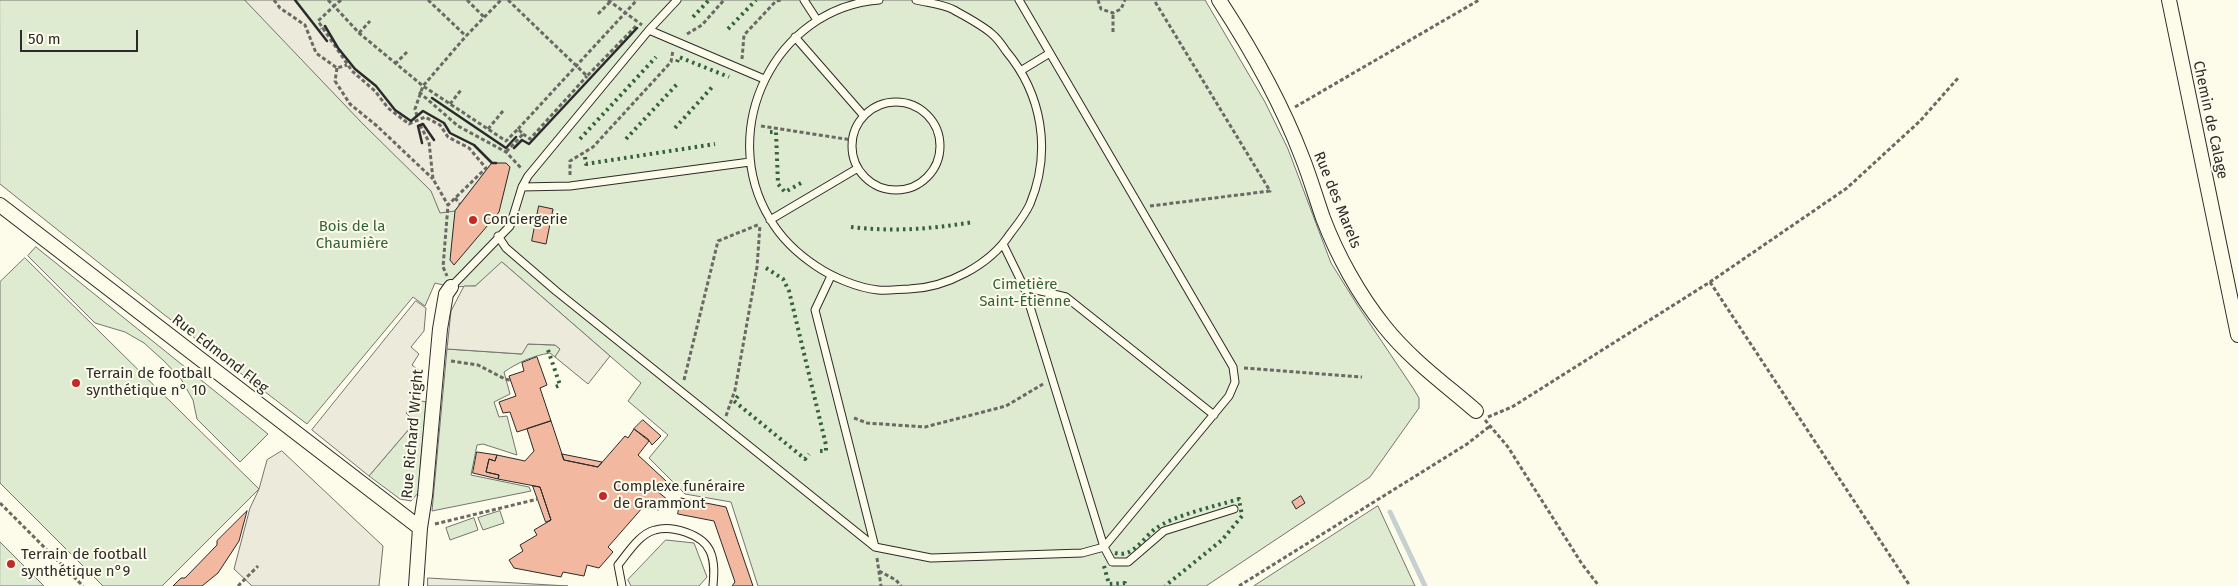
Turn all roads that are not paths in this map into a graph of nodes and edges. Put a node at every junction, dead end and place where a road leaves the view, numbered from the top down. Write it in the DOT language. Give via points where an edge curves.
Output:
graph roads {
  1 [pos="677,0"];
  2 [pos="804,0"];
  3 [pos="880,0"];
  4 [pos="916,0"];
  5 [pos="1020,0"];
  6 [pos="1220,0"];
  7 [pos="2169,0"];
  8 [pos="817,20"];
  9 [pos="649,30"];
  10 [pos="795,37"];
  11 [pos="1050,53"];
  12 [pos="1022,70"];
  13 [pos="764,79"];
  14 [pos="864,116"];
  15 [pos="750,162"];
  16 [pos="858,168"];
  17 [pos="522,187"];
  18 [pos="0,205"];
  19 [pos="770,220"];
  20 [pos="498,236"];
  21 [pos="1004,244"];
  22 [pos="831,276"];
  23 [pos="451,287"];
  24 [pos="1024,287"];
  25 [pos="2238,335"];
  26 [pos="1214,415"];
  27 [pos="1480,415"];
  28 [pos="1234,509"];
  29 [pos="420,528"];
  30 [pos="1104,546"];
  31 [pos="875,548"];
  32 [pos="416,586"];
  33 [pos="622,586"];
  34 [pos="713,586"];
  1 -- 9 [label="lane"];
  2 -- 8 [label="lane"];
  3 -- 8 [label="lane" via="860,2"];
  4 -- 12 [label="lane" via="952,9 992,34"];
  5 -- 11 [label="lane"];
  6 -- 27 [label="street, Rue des Marels" via="1283,112 1324,220 1363,295 1405,350"];
  7 -- 25 [label="street, Chemin de Calage"];
  8 -- 10 [label="lane"];
  9 -- 13 [label="lane"];
  9 -- 17 [label="lane"];
  10 -- 13 [label="lane" via="780,53"];
  10 -- 14 [label="lane"];
  11 -- 12 [label="lane"];
  11 -- 26 [label="lane" via="1233,367 1235,382"];
  12 -- 21 [label="lane" via="1039,113 1042,160 1030,205"];
  13 -- 15 [label="lane" via="750,124"];
  14 -- 16 [label="lane" via="852,140"];
  14 -- 16 [label="lane" via="885,103 898,102 915,107 937,128 940,152 937,164 922,183 899,191 881,188"];
  15 -- 17 [label="lane" via="570,186"];
  15 -- 19 [label="lane" via="757,192"];
  16 -- 19 [label="lane"];
  17 -- 20 [label="lane" via="510,226"];
  18 -- 29 [label="street, Rue Edmond Fleg"];
  19 -- 22 [label="lane" via="797,253"];
  20 -- 23 [label="lane"];
  20 -- 31 [label="lane" via="506,248 556,291"];
  21 -- 22 [label="lane" via="967,273 923,289 876,290"];
  21 -- 24 [label="lane"];
  22 -- 31 [label="lane" via="815,310"];
  23 -- 29 [label="street, Rue Richard Wright" via="446,294 441,317"];
  24 -- 26 [label="lane" via="1066,297"];
  24 -- 30 [label="lane"];
  26 -- 30 [label="lane"];
  28 -- 30 [label="lane" via="1164,531 1128,562 1112,562"];
  29 -- 32 [label="street, Rue Richard Wright"];
  30 -- 31 [label="lane" via="1082,553 931,558"];
  33 -- 34 [label="lane" via="618,565 642,538 654,530 665,529 700,539 710,550"];
}
